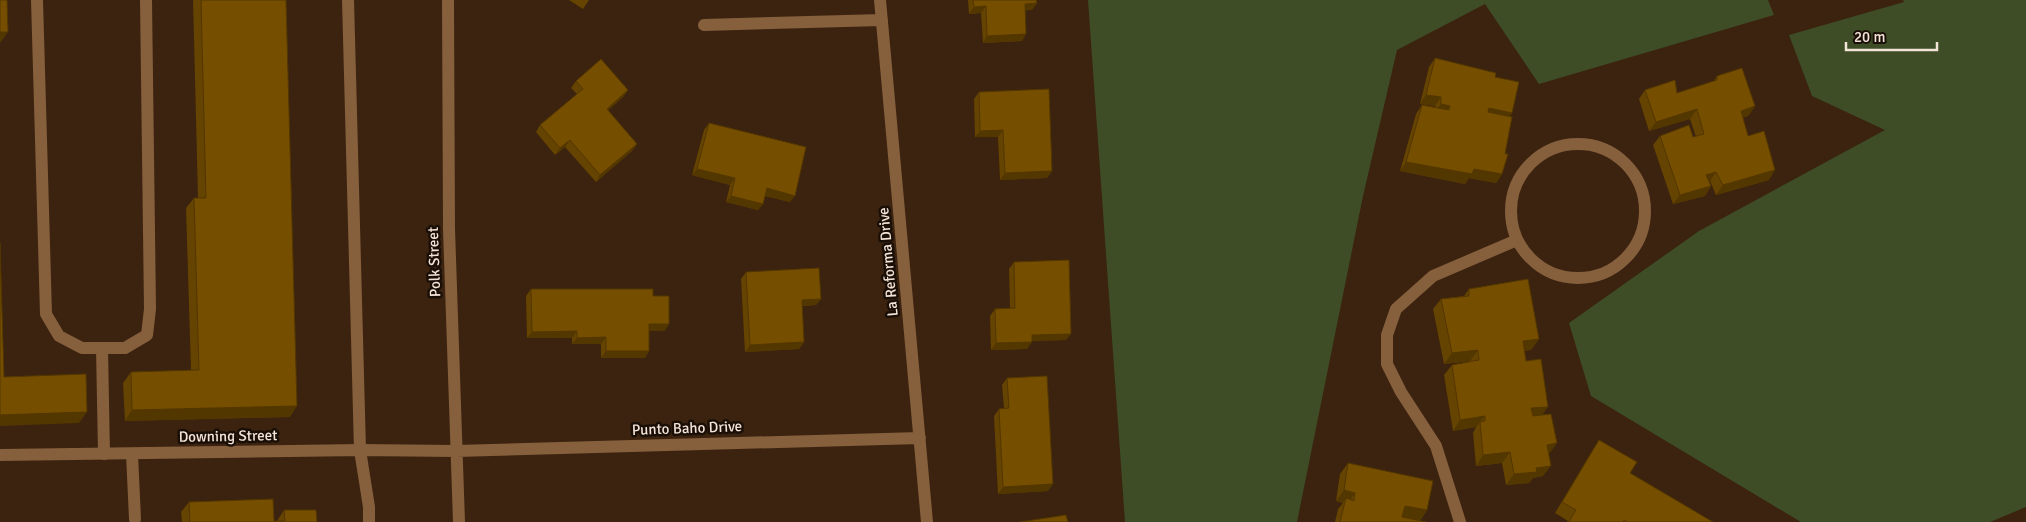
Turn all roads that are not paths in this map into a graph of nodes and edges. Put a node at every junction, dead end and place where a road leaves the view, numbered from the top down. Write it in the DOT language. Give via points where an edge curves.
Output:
graph roads {
  1 [pos="37,0"];
  2 [pos="146,0"];
  3 [pos="348,0"];
  4 [pos="448,0"];
  5 [pos="880,0"];
  6 [pos="882,20"];
  7 [pos="704,25"];
  8 [pos="1516,240"];
  9 [pos="102,348"];
  10 [pos="920,438"];
  11 [pos="360,450"];
  12 [pos="456,450"];
  13 [pos="104,454"];
  14 [pos="132,454"];
  15 [pos="0,455"];
  16 [pos="135,519"];
  17 [pos="369,522"];
  18 [pos="459,522"];
  19 [pos="927,522"];
  20 [pos="1460,522"];
  1 -- 9 [label="street" via="46,314 59,336 82,348"];
  2 -- 9 [label="street" via="150,310 147,335 125,348"];
  3 -- 11 [label="street"];
  4 -- 12 [label="street, Polk Street" via="449,229"];
  5 -- 6 [label="street, La Reforma Drive"];
  6 -- 7 [label="street"];
  6 -- 10 [label="street, La Reforma Drive"];
  8 -- 8 [label="street" via="1511,221 1511,201 1517,182 1528,165 1544,153 1562,146 1584,144 1605,150 1623,162 1637,178 1644,199 1644,221 1638,242 1625,259 1608,271 1587,278 1565,278 1545,270 1528,257"];
  8 -- 20 [label="street" via="1433,276 1396,310 1387,335 1387,364 1436,446"];
  9 -- 13 [label="street"];
  10 -- 12 [label="street, Punto Baho Drive"];
  10 -- 19 [label="street, La Reforma Drive"];
  11 -- 12 [label="street, Downing Street"];
  11 -- 14 [label="street, Downing Street"];
  11 -- 17 [label="street"];
  12 -- 18 [label="street, Polk Street"];
  13 -- 14 [label="street, Downing Street"];
  13 -- 15 [label="street, Downing Street"];
  14 -- 16 [label="street"];
}
